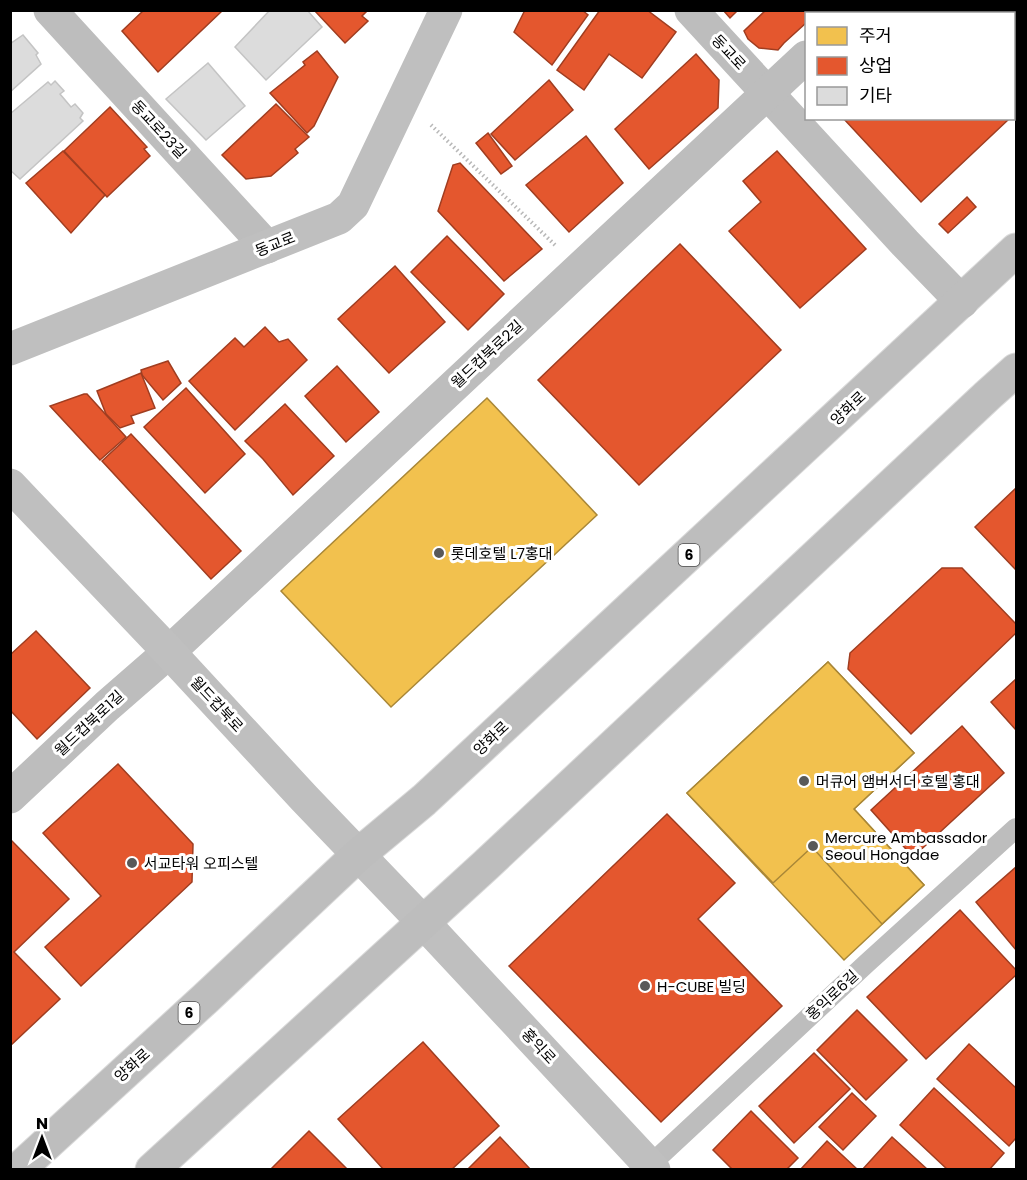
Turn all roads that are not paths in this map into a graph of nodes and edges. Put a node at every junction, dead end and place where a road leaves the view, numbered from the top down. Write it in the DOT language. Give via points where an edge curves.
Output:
graph roads {
  1 [pos="50,10"];
  2 [pos="691,10"];
  3 [pos="436,16"];
  4 [pos="805,59"];
  5 [pos="767,93"];
  6 [pos="267,247"];
  7 [pos="1017,250"];
  8 [pos="962,302"];
  9 [pos="10,349"];
  10 [pos="1017,354"];
  11 [pos="1017,370"];
  12 [pos="988,395"];
  13 [pos="10,485"];
  14 [pos="169,652"];
  15 [pos="10,797"];
  16 [pos="1017,828"];
  17 [pos="358,855"];
  18 [pos="423,922"];
  19 [pos="651,1168"];
  20 [pos="18,1170"];
  21 [pos="152,1170"];
  1 -- 6 [label="main road, 동교로23길"];
  2 -- 5 [label="main road, 동교로"];
  3 -- 6 [label="main road, 동교로" via="404,99 353,205 339,218"];
  4 -- 5 [label="main road, 월드컵북로2길"];
  5 -- 8 [label="main road"];
  5 -- 14 [label="main road, 월드컵북로2길"];
  6 -- 9 [label="main road, 동교로"];
  7 -- 8 [label="main road, 양화로 / 6"];
  8 -- 17 [label="main road, 양화로 / 6" via="424,800"];
  10 -- 12 [label="lane"];
  11 -- 12 [label="main road"];
  12 -- 18 [label="main road"];
  13 -- 14 [label="main road, 월드컵북로"];
  14 -- 15 [label="main road, 월드컵북로1길"];
  14 -- 17 [label="main road, 월드컵북로"];
  16 -- 19 [label="lane, 홍익로6길" via="867,963"];
  17 -- 18 [label="main road, 월드컵북로"];
  17 -- 20 [label="main road, 양화로 / 6"];
  18 -- 19 [label="main road, 홍익로"];
  18 -- 21 [label="main road"];
}
